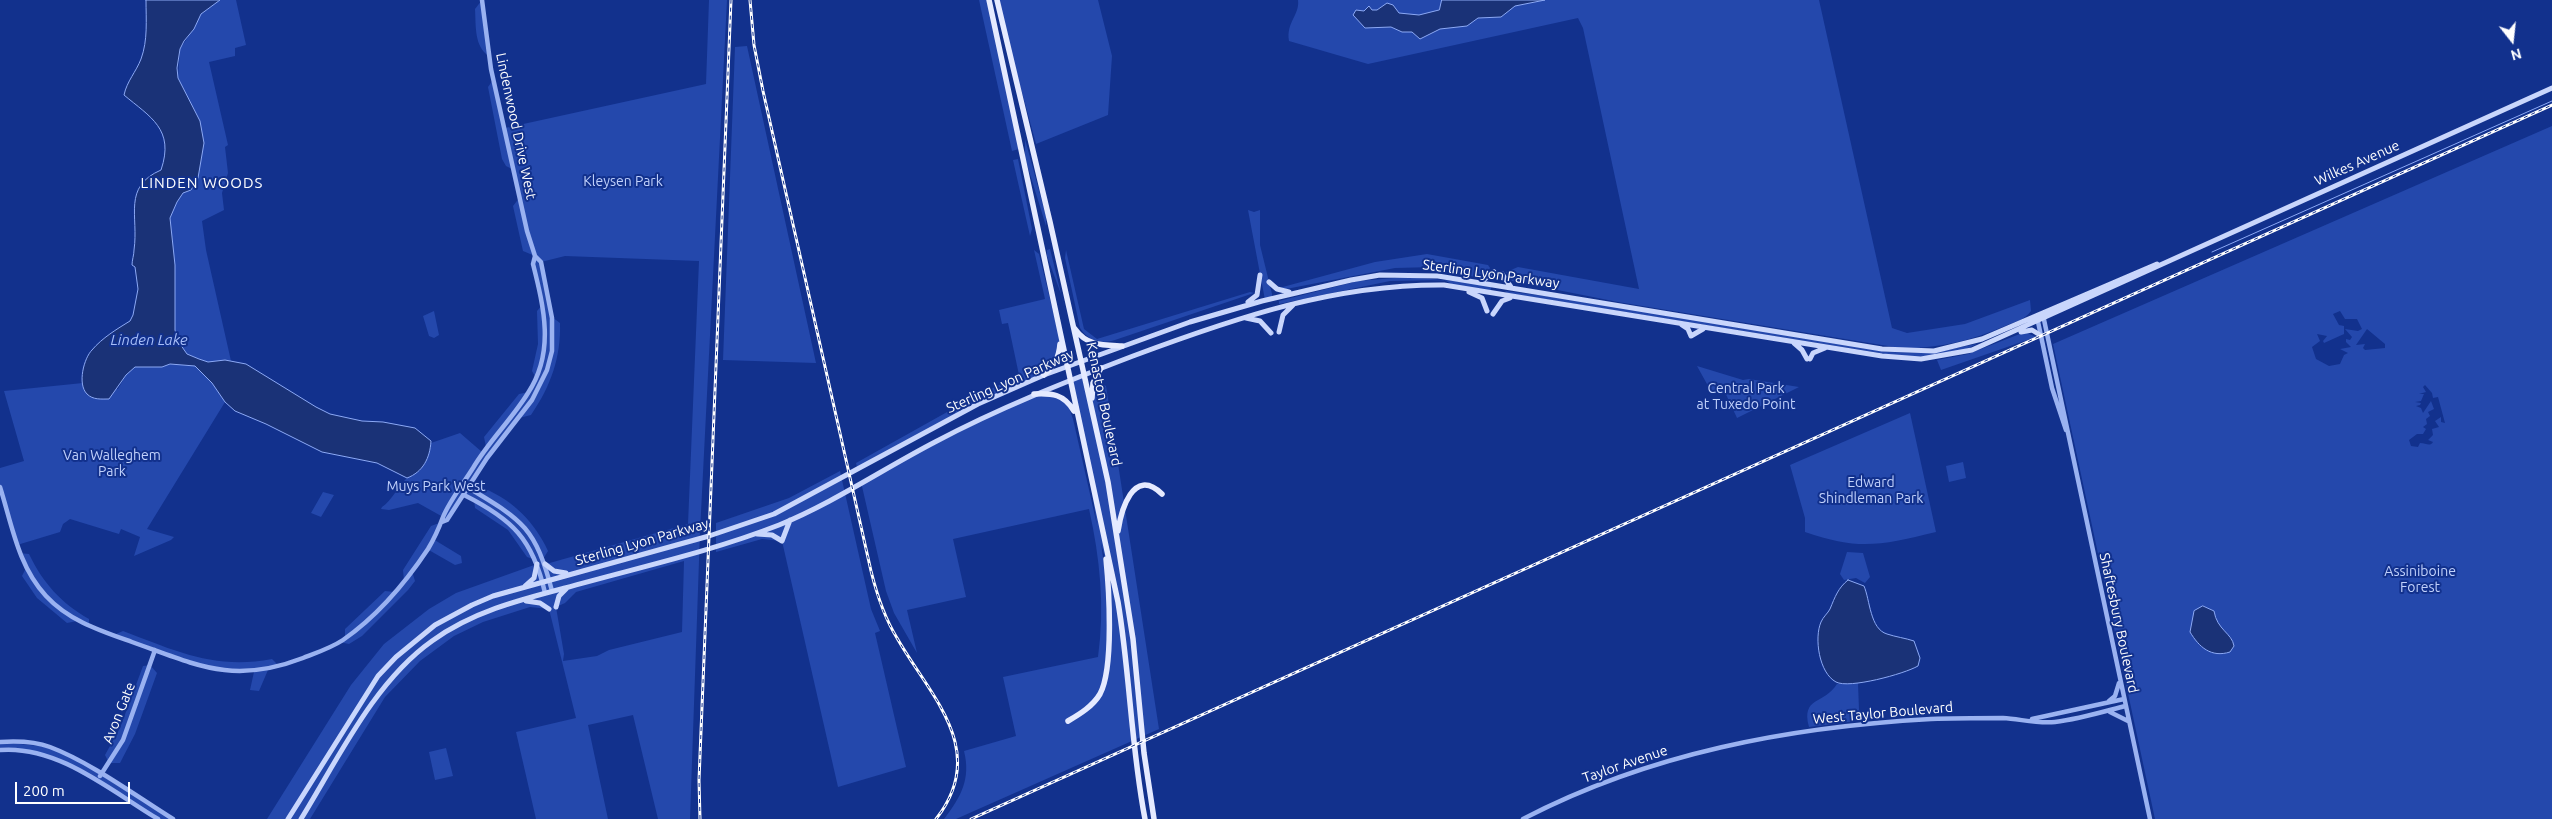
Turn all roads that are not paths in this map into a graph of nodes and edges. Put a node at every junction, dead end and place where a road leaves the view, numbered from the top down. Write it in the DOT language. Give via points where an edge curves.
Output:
graph roads {
  1 [pos="482,0"];
  2 [pos="989,0"];
  3 [pos="997,0"];
  4 [pos="2552,88"];
  5 [pos="535,256"];
  6 [pos="2172,259"];
  7 [pos="1494,272"];
  8 [pos="1502,274"];
  9 [pos="1260,275"];
  10 [pos="1268,282"];
  11 [pos="1481,282"];
  12 [pos="1457,287"];
  13 [pos="1512,287"];
  14 [pos="1294,293"];
  15 [pos="1520,298"];
  16 [pos="1294,304"];
  17 [pos="1240,306"];
  18 [pos="1487,311"];
  19 [pos="1493,314"];
  20 [pos="2039,316"];
  21 [pos="1240,318"];
  22 [pos="2044,319"];
  23 [pos="1680,324"];
  24 [pos="1074,327"];
  25 [pos="1706,328"];
  26 [pos="1279,332"];
  27 [pos="1272,333"];
  28 [pos="2040,335"];
  29 [pos="2001,338"];
  30 [pos="1060,340"];
  31 [pos="1791,342"];
  32 [pos="1122,346"];
  33 [pos="1828,347"];
  34 [pos="1081,360"];
  35 [pos="1066,366"];
  36 [pos="1101,368"];
  37 [pos="1084,373"];
  38 [pos="1044,375"];
  39 [pos="1069,379"];
  40 [pos="1034,394"];
  41 [pos="1092,407"];
  42 [pos="1077,417"];
  43 [pos="2067,432"];
  44 [pos="463,484"];
  45 [pos="0,487"];
  46 [pos="469,487"];
  47 [pos="459,492"];
  48 [pos="1162,494"];
  49 [pos="465,495"];
  50 [pos="791,519"];
  51 [pos="442,522"];
  52 [pos="751,534"];
  53 [pos="1104,534"];
  54 [pos="1117,538"];
  55 [pos="537,564"];
  56 [pos="545,564"];
  57 [pos="572,574"];
  58 [pos="550,580"];
  59 [pos="543,583"];
  60 [pos="568,587"];
  61 [pos="521,588"];
  62 [pos="552,591"];
  63 [pos="545,593"];
  64 [pos="518,601"];
  65 [pos="556,607"];
  66 [pos="549,609"];
  67 [pos="155,650"];
  68 [pos="2119,677"];
  69 [pos="2124,699"];
  70 [pos="2105,703"];
  71 [pos="2125,706"];
  72 [pos="2107,711"];
  73 [pos="2028,720"];
  74 [pos="1068,721"];
  75 [pos="2128,721"];
  76 [pos="0,742"];
  77 [pos="1740,744"];
  78 [pos="0,750"];
  79 [pos="101,775"];
  80 [pos="97,782"];
  81 [pos="158,819"];
  82 [pos="173,819"];
  83 [pos="288,819"];
  84 [pos="301,819"];
  85 [pos="1145,819"];
  86 [pos="1154,819"];
  87 [pos="1523,819"];
  88 [pos="2150,819"];
  1 -- 5 [label="street, Lindenwood Drive West" via="491,69"];
  2 -- 30 [label="main road, Kenaston Boulevard"];
  3 -- 24 [label="main road, Kenaston Boulevard"];
  4 -- 6 [label="main road, Wilkes Avenue"];
  5 -- 44 [label="street, Lindenwood Drive West" via="546,321 546,344 540,367 529,392 486,447"];
  5 -- 46 [label="street, Lindenwood Drive West" via="541,262 552,318 552,351 547,370 532,400"];
  6 -- 20 [label="main road, Wilkes Avenue"];
  6 -- 22 [label="main road, Wilkes Avenue"];
  7 -- 11 [label="main road"];
  8 -- 13 [label="main road"];
  9 -- 17 [label="main road" via="1257,295"];
  10 -- 14 [label="main road" via="1276,289"];
  11 -- 13 [label="main road, Sterling Lyon Parkway"];
  11 -- 14 [label="main road, Sterling Lyon Parkway" via="1438,276 1380,275"];
  12 -- 15 [label="main road, Sterling Lyon Parkway"];
  12 -- 16 [label="main road, Sterling Lyon Parkway" via="1402,284"];
  12 -- 18 [label="main road" via="1478,295"];
  13 -- 20 [label="main road, Sterling Lyon Parkway" via="1908,352 1934,351 1965,344"];
  14 -- 17 [label="main road, Sterling Lyon Parkway"];
  15 -- 19 [label="main road" via="1506,298"];
  15 -- 23 [label="main road, Sterling Lyon Parkway"];
  16 -- 21 [label="main road, Sterling Lyon Parkway"];
  16 -- 26 [label="main road" via="1283,314"];
  17 -- 32 [label="main road, Sterling Lyon Parkway"];
  20 -- 22 [label="main road, Sterling Lyon Parkway"];
  20 -- 28 [label="street, Shaftesbury Boulevard"];
  20 -- 29 [label="main road, Sterling Lyon Parkway"];
  21 -- 27 [label="main road" via="1260,321"];
  21 -- 36 [label="main road, Sterling Lyon Parkway"];
  22 -- 43 [label="street, Shaftesbury Boulevard"];
  23 -- 25 [label="main road, Sterling Lyon Parkway"];
  23 -- 25 [label="main road" via="1692,336"];
  24 -- 32 [label="main road" via="1094,344"];
  24 -- 34 [label="main road, Kenaston Boulevard"];
  25 -- 31 [label="main road, Sterling Lyon Parkway"];
  28 -- 29 [label="main road" via="2028,330"];
  28 -- 43 [label="street, Shaftesbury Boulevard" via="2054,396"];
  29 -- 33 [label="main road, Sterling Lyon Parkway" via="1966,352 1921,359"];
  30 -- 35 [label="main road, Kenaston Boulevard"];
  30 -- 38 [label="main road" via="1057,359"];
  31 -- 33 [label="main road, Sterling Lyon Parkway"];
  31 -- 33 [label="main road" via="1808,359 1813,353"];
  32 -- 34 [label="main road, Sterling Lyon Parkway"];
  34 -- 35 [label="main road, Sterling Lyon Parkway"];
  34 -- 37 [label="main road, Kenaston Boulevard"];
  35 -- 38 [label="main road, Sterling Lyon Parkway"];
  35 -- 39 [label="main road, Kenaston Boulevard"];
  36 -- 37 [label="main road, Sterling Lyon Parkway"];
  36 -- 41 [label="main road" via="1093,383"];
  37 -- 39 [label="main road, Sterling Lyon Parkway"];
  37 -- 41 [label="main road, Kenaston Boulevard"];
  38 -- 57 [label="main road, Sterling Lyon Parkway" via="978,404 774,514 709,536"];
  39 -- 40 [label="main road, Sterling Lyon Parkway"];
  39 -- 42 [label="main road, Kenaston Boulevard"];
  40 -- 42 [label="main road" via="1062,396"];
  40 -- 50 [label="main road, Sterling Lyon Parkway" via="936,441"];
  41 -- 54 [label="main road, Kenaston Boulevard"];
  42 -- 53 [label="main road, Kenaston Boulevard"];
  43 -- 68 [label="street, Shaftesbury Boulevard"];
  44 -- 46 [label="street"];
  44 -- 47 [label="street, Lindenwood Drive West"];
  45 -- 67 [label="street, Lindenwood Drive West" via="19,553 47,597 77,620"];
  46 -- 49 [label="street, Lindenwood Drive West"];
  46 -- 56 [label="street" via="517,518 532,536"];
  47 -- 49 [label="street"];
  47 -- 51 [label="street, Lindenwood Drive West"];
  48 -- 54 [label="main road" via="1145,486 1130,493 1124,503"];
  49 -- 51 [label="street, Lindenwood Drive West" via="447,520"];
  49 -- 55 [label="street" via="512,524 526,540"];
  50 -- 52 [label="main road, Sterling Lyon Parkway"];
  50 -- 52 [label="main road" via="782,541 772,535"];
  51 -- 67 [label="street, Lindenwood Drive West" via="428,549 394,592 345,638 314,654 280,667 246,671 208,669"];
  52 -- 60 [label="main road, Sterling Lyon Parkway"];
  53 -- 74 [label="main road" via="1106,675 1095,701"];
  53 -- 85 [label="main road, Kenaston Boulevard" via="1124,637 1134,757"];
  54 -- 86 [label="main road, Kenaston Boulevard" via="1133,639"];
  55 -- 59 [label="street"];
  55 -- 61 [label="main road" via="534,578"];
  56 -- 57 [label="main road" via="554,571"];
  56 -- 58 [label="street"];
  57 -- 58 [label="main road, Sterling Lyon Parkway"];
  58 -- 59 [label="main road, Sterling Lyon Parkway"];
  58 -- 62 [label="street"];
  59 -- 61 [label="main road, Sterling Lyon Parkway"];
  59 -- 63 [label="street"];
  60 -- 62 [label="main road, Sterling Lyon Parkway"];
  60 -- 65 [label="main road" via="559,596"];
  61 -- 83 [label="main road, Sterling Lyon Parkway" via="493,596 454,614 396,657 361,699"];
  62 -- 63 [label="main road, Sterling Lyon Parkway"];
  63 -- 64 [label="main road, Sterling Lyon Parkway"];
  64 -- 66 [label="main road" via="535,601"];
  64 -- 84 [label="main road, Sterling Lyon Parkway" via="482,612 455,626 402,667 369,708"];
  67 -- 79 [label="street, Avon Gate" via="123,740"];
  68 -- 69 [label="street, Shaftesbury Boulevard"];
  68 -- 70 [label="street" via="2115,696"];
  69 -- 70 [label="street, West Taylor Boulevard"];
  69 -- 71 [label="street, Shaftesbury Boulevard"];
  70 -- 73 [label="street, West Taylor Boulevard"];
  71 -- 72 [label="street, West Taylor Boulevard"];
  71 -- 75 [label="street, Shaftesbury Boulevard"];
  72 -- 73 [label="street, West Taylor Boulevard" via="2054,722"];
  72 -- 75 [label="street" via="2115,712"];
  73 -- 77 [label="street, West Taylor Boulevard" via="1949,718 1866,723 1801,731"];
  75 -- 88 [label="street, Shaftesbury Boulevard"];
  76 -- 79 [label="street" via="49,746"];
  77 -- 87 [label="street, Taylor Avenue" via="1678,757 1624,774"];
  78 -- 80 [label="street" via="24,750 42,755"];
  79 -- 80 [label="street, Avon Gate"];
  79 -- 82 [label="street"];
  80 -- 81 [label="street"];
}
